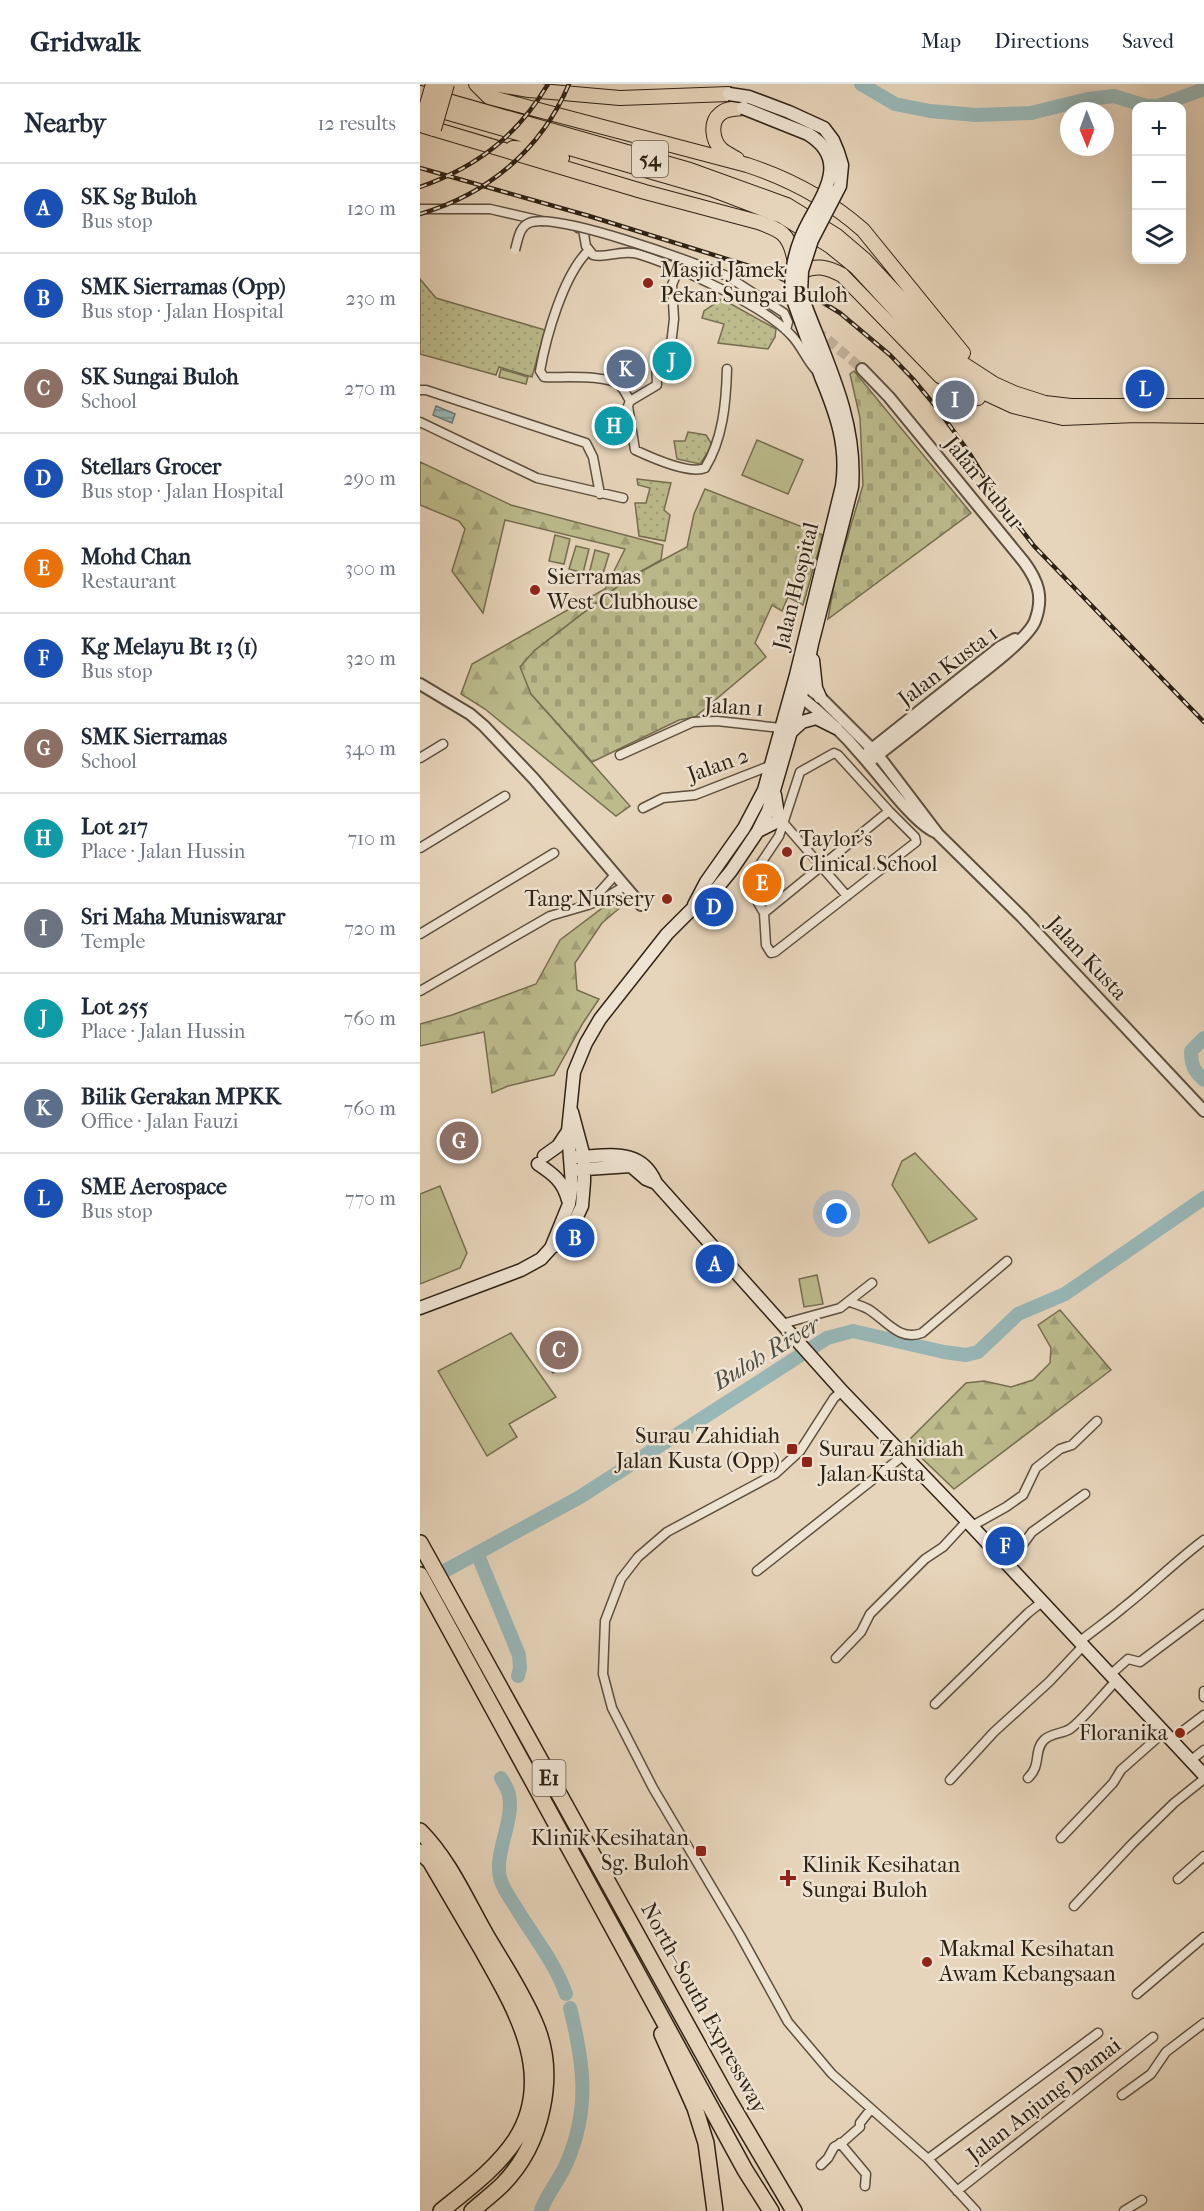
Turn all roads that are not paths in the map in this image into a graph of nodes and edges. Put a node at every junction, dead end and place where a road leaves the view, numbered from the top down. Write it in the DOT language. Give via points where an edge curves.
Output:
graph roads {
  1 [pos="433,84"];
  2 [pos="447,84"];
  3 [pos="476,84"];
  4 [pos="493,84"];
  5 [pos="523,87"];
  6 [pos="420,93"];
  7 [pos="729,94"];
  8 [pos="420,105"];
  9 [pos="742,108"];
  10 [pos="425,126"];
  11 [pos="502,148"];
  12 [pos="747,165"];
  13 [pos="711,189"];
  14 [pos="420,208"];
  15 [pos="515,250"];
  16 [pos="588,251"];
  17 [pos="794,258"];
  18 [pos="678,270"];
  19 [pos="802,271"];
  20 [pos="737,281"];
  21 [pos="719,289"];
  22 [pos="798,300"];
  23 [pos="773,305"];
  24 [pos="786,330"];
  25 [pos="671,345"];
  26 [pos="656,360"];
  27 [pos="727,369"];
  28 [pos="862,369"];
  29 [pos="821,376"];
  30 [pos="420,390"];
  31 [pos="1014,393"];
  32 [pos="630,401"];
  33 [pos="1204,406"];
  34 [pos="1188,416"];
  35 [pos="1204,416"];
  36 [pos="1063,418"];
  37 [pos="420,422"];
  38 [pos="1204,425"];
  39 [pos="600,494"];
  40 [pos="623,498"];
  41 [pos="1026,633"];
  42 [pos="812,644"];
  43 [pos="420,684"];
  44 [pos="798,688"];
  45 [pos="820,697"];
  46 [pos="836,728"];
  47 [pos="786,730"];
  48 [pos="894,743"];
  49 [pos="443,744"];
  50 [pos="620,755"];
  51 [pos="870,756"];
  52 [pos="420,758"];
  53 [pos="772,765"];
  54 [pos="888,767"];
  55 [pos="775,791"];
  56 [pos="506,796"];
  57 [pos="643,808"];
  58 [pos="768,811"];
  59 [pos="889,811"];
  60 [pos="782,821"];
  61 [pos="758,831"];
  62 [pos="938,834"];
  63 [pos="420,848"];
  64 [pos="554,853"];
  65 [pos="725,858"];
  66 [pos="822,866"];
  67 [pos="615,875"];
  68 [pos="625,886"];
  69 [pos="846,896"];
  70 [pos="588,905"];
  71 [pos="640,905"];
  72 [pos="692,909"];
  73 [pos="764,913"];
  74 [pos="420,934"];
  75 [pos="420,991"];
  76 [pos="571,1110"];
  77 [pos="1204,1112"];
  78 [pos="568,1131"];
  79 [pos="584,1163"];
  80 [pos="571,1164"];
  81 [pos="624,1165"];
  82 [pos="656,1183"];
  83 [pos="583,1197"];
  84 [pos="569,1204"];
  85 [pos="551,1248"];
  86 [pos="1007,1261"];
  87 [pos="872,1283"];
  88 [pos="850,1302"];
  89 [pos="420,1308"];
  90 [pos="782,1324"];
  91 [pos="842,1391"];
  92 [pos="1097,1421"];
  93 [pos="904,1455"];
  94 [pos="1085,1494"];
  95 [pos="970,1524"];
  96 [pos="1204,1540"];
  97 [pos="420,1543"];
  98 [pos="1008,1565"];
  99 [pos="757,1571"];
  100 [pos="420,1575"];
  101 [pos="1042,1602"];
  102 [pos="448,1611"];
  103 [pos="1204,1614"];
  104 [pos="1081,1644"];
  105 [pos="836,1658"];
  106 [pos="1113,1678"];
  107 [pos="1204,1691"];
  108 [pos="1204,1697"];
  109 [pos="935,1704"];
  110 [pos="1204,1715"];
  111 [pos="1168,1736"];
  112 [pos="1204,1750"];
  113 [pos="1190,1761"];
  114 [pos="1204,1777"];
  115 [pos="1028,1778"];
  116 [pos="950,1780"];
  117 [pos="420,1831"];
  118 [pos="1060,1838"];
  119 [pos="420,1852"];
  120 [pos="1204,1856"];
  121 [pos="1178,1879"];
  122 [pos="1074,1906"];
  123 [pos="613,1927"];
  124 [pos="1204,1936"];
  125 [pos="1137,1994"];
  126 [pos="1204,2023"];
  127 [pos="1098,2033"];
  128 [pos="1153,2037"];
  129 [pos="1122,2095"];
  130 [pos="871,2109"];
  131 [pos="840,2143"];
  132 [pos="928,2159"];
  133 [pos="821,2165"];
  134 [pos="866,2186"];
  135 [pos="957,2191"];
  136 [pos="1142,2200"];
  137 [pos="790,2204"];
  138 [pos="441,2211"];
  139 [pos="472,2211"];
  140 [pos="715,2211"];
  141 [pos="771,2211"];
  142 [pos="799,2211"];
  143 [pos="976,2211"];
  144 [pos="1124,2211"];
  1 -- 10 [label="highway, bridge"];
  2 -- 10 [label="highway, bridge"];
  3 -- 12 [label="highway" via="489,97"];
  4 -- 5 [label="highway"];
  5 -- 7 [label="highway" via="620,98"];
  6 -- 31 [label="highway, 54" via="690,170 787,206 837,236 864,259 960,362"];
  7 -- 19 [label="main road, bridge" via="789,112 824,128 833,140 842,165 840,186 812,240"];
  8 -- 13 [label="highway, 54"];
  9 -- 12 [label="highway" via="718,115 713,126 714,139 721,149"];
  9 -- 17 [label="main road, Jalan Hospital, bridge" via="817,139 829,160 830,180"];
  10 -- 11 [label="highway"];
  11 -- 13 [label="highway" via="533,149 677,194"];
  11 -- 17 [label="highway" via="773,227 791,243"];
  12 -- 31 [label="highway" via="777,175 844,213 968,359"];
  13 -- 36 [label="highway, 54" via="782,216 830,246 867,278 955,373 998,400"];
  14 -- 16 [label="street" via="490,209 583,229"];
  15 -- 20 [label="street, bridge" via="527,223 546,221 630,241"];
  16 -- 18 [label="street" via="598,256 637,254"];
  16 -- 32 [label="street" via="562,293 540,371 544,377 610,381 618,384"];
  17 -- 22 [label="main road, Jalan Hospital, bridge" via="790,275"];
  18 -- 21 [label="street"];
  18 -- 25 [label="street" via="672,285"];
  19 -- 22 [label="main road, Jalan Hospital, bridge"];
  19 -- 36 [label="highway" via="828,268 842,275 940,376 974,396 1012,412"];
  20 -- 21 [label="street"];
  20 -- 23 [label="street"];
  21 -- 24 [label="street"];
  22 -- 23 [label="street"];
  22 -- 29 [label="main road, Jalan Hospital"];
  22 -- 42 [label="main road, Jalan Hospital" via="842,402 853,470"];
  23 -- 24 [label="street" via="787,316"];
  24 -- 29 [label="street"];
  26 -- 32 [label="street" via="657,385"];
  27 -- 32 [label="street" via="715,451 705,468 696,471 635,450 628,414"];
  28 -- 41 [label="street, Jalan Kubur" via="1032,573 1039,588 1039,608"];
  29 -- 44 [label="main road, Jalan Hospital" via="839,423 844,468"];
  30 -- 39 [label="street" via="586,443 593,457"];
  31 -- 33 [label="highway, 54" via="1071,406"];
  34 -- 35 [label="highway, 54"];
  34 -- 36 [label="highway, 54"];
  34 -- 38 [label="street"];
  37 -- 39 [label="street" via="521,471"];
  39 -- 40 [label="street"];
  41 -- 48 [label="street, Jalan Kusta 1" via="1005,655"];
  41 -- 51 [label="street, Jalan Kusta 1" via="1000,647"];
  42 -- 44 [label="main road, Jalan Hospital"];
  42 -- 45 [label="main road"];
  43 -- 67 [label="street" via="484,726"];
  44 -- 45 [label="street, Jalan Kusta"];
  44 -- 46 [label="street, Jalan Kusta"];
  44 -- 47 [label="main road, Jalan Hospital"];
  45 -- 51 [label="street, Jalan Kusta"];
  46 -- 47 [label="main road" via="816,718"];
  46 -- 51 [label="street, Jalan Kusta"];
  47 -- 50 [label="street, Jalan 1" via="717,721 693,722"];
  47 -- 53 [label="main road, Jalan Hospital"];
  47 -- 55 [label="main road, Jalan Hospital"];
  48 -- 51 [label="street, Jalan Kusta 1"];
  48 -- 54 [label="street" via="887,758"];
  49 -- 52 [label="street"];
  51 -- 54 [label="street, Jalan Kusta"];
  51 -- 62 [label="street, Jalan Kusta" via="915,816"];
  53 -- 57 [label="street, Jalan 2" via="695,795 663,798"];
  53 -- 65 [label="main road, Jalan Hospital" via="758,803"];
  54 -- 62 [label="street, Jalan Kusta"];
  55 -- 58 [label="main road, Jalan Hospital"];
  55 -- 60 [label="main road"];
  56 -- 63 [label="street"];
  58 -- 60 [label="street"];
  58 -- 61 [label="main road, Jalan Hospital"];
  58 -- 65 [label="main road" via="761,813"];
  59 -- 60 [label="street" via="834,753 800,772"];
  59 -- 66 [label="street"];
  59 -- 69 [label="street" via="916,842"];
  60 -- 61 [label="main road"];
  60 -- 66 [label="street"];
  60 -- 73 [label="street" via="779,836 747,884"];
  61 -- 72 [label="main road, Jalan Hospital" via="713,892"];
  62 -- 77 [label="street, Jalan Kusta" via="1022,917"];
  64 -- 74 [label="street"];
  65 -- 72 [label="main road, Jalan Hospital"];
  66 -- 69 [label="street"];
  66 -- 73 [label="street"];
  67 -- 68 [label="street"];
  67 -- 70 [label="street"];
  68 -- 70 [label="street"];
  68 -- 71 [label="street"];
  69 -- 73 [label="street" via="774,953 766,946"];
  70 -- 75 [label="street" via="550,916"];
  72 -- 76 [label="main road, Jalan Hospital" via="600,1018 574,1072"];
  76 -- 78 [label="main road, Jalan Hospital"];
  76 -- 79 [label="main road, Jalan Hospital"];
  78 -- 80 [label="main road, Jalan Hospital"];
  78 -- 84 [label="main road" via="541,1160 564,1186"];
  79 -- 80 [label="main road"];
  79 -- 81 [label="main road"];
  79 -- 82 [label="main road" via="633,1157 651,1170"];
  79 -- 83 [label="main road, Jalan Hospital"];
  80 -- 84 [label="main road, Jalan Hospital"];
  81 -- 82 [label="main road"];
  81 -- 83 [label="main road" via="596,1178"];
  82 -- 90 [label="main road"];
  83 -- 85 [label="main road, Jalan Hospital" via="567,1238"];
  84 -- 85 [label="main road, Jalan Hospital"];
  85 -- 89 [label="main road, Jalan Hospital" via="521,1270"];
  86 -- 88 [label="street" via="916,1335 903,1334"];
  87 -- 88 [label="street"];
  88 -- 90 [label="street"];
  90 -- 91 [label="main road"];
  91 -- 93 [label="main road"];
  91 -- 130 [label="street" via="800,1451 775,1474 667,1532 638,1557 621,1579 605,1621 603,1674 612,1708 653,1788 788,2022 824,2066"];
  92 -- 95 [label="street" via="1071,1445 1036,1468 1023,1495"];
  93 -- 95 [label="main road"];
  93 -- 99 [label="street"];
  94 -- 98 [label="street" via="1032,1532"];
  95 -- 98 [label="main road"];
  95 -- 105 [label="street" via="925,1558 870,1614 861,1632"];
  96 -- 104 [label="street"];
  97 -- 102 [label="highway, North–South Expressway / E1"];
  98 -- 101 [label="main road"];
  100 -- 102 [label="highway, North–South Expressway / E1"];
  101 -- 104 [label="main road"];
  101 -- 109 [label="street"];
  102 -- 123 [label="highway, North–South Expressway / E1"];
  102 -- 137 [label="highway, North–South Expressway / E1"];
  103 -- 106 [label="street" via="1140,1662 1128,1659"];
  104 -- 106 [label="main road"];
  104 -- 116 [label="street" via="1049,1682 994,1732"];
  106 -- 111 [label="main road"];
  106 -- 115 [label="street" via="1070,1729 1043,1740 1037,1765"];
  107 -- 108 [label="street"];
  110 -- 111 [label="street"];
  111 -- 113 [label="main road"];
  111 -- 118 [label="street" via="1121,1770"];
  112 -- 113 [label="street"];
  113 -- 114 [label="main road"];
  114 -- 122 [label="street"];
  117 -- 139 [label="highway" via="441,1856 520,1991 536,2025 544,2056 541,2116 532,2144 504,2183"];
  119 -- 138 [label="highway" via="430,1861 512,2002 528,2043 534,2086 518,2137 499,2163"];
  120 -- 121 [label="street"];
  123 -- 140 [label="highway" via="695,2108 706,2143"];
  123 -- 141 [label="highway, North–South Expressway / E1"];
  124 -- 125 [label="street"];
  126 -- 129 [label="street" via="1166,2052 1151,2074"];
  127 -- 132 [label="street"];
  128 -- 135 [label="street, Jalan Anjung Damai"];
  130 -- 131 [label="street" via="860,2127"];
  130 -- 132 [label="street"];
  131 -- 133 [label="street"];
  131 -- 134 [label="street" via="866,2174"];
  132 -- 135 [label="street"];
  135 -- 143 [label="street"];
  136 -- 144 [label="street"];
  137 -- 142 [label="highway, North–South Expressway"];
}
